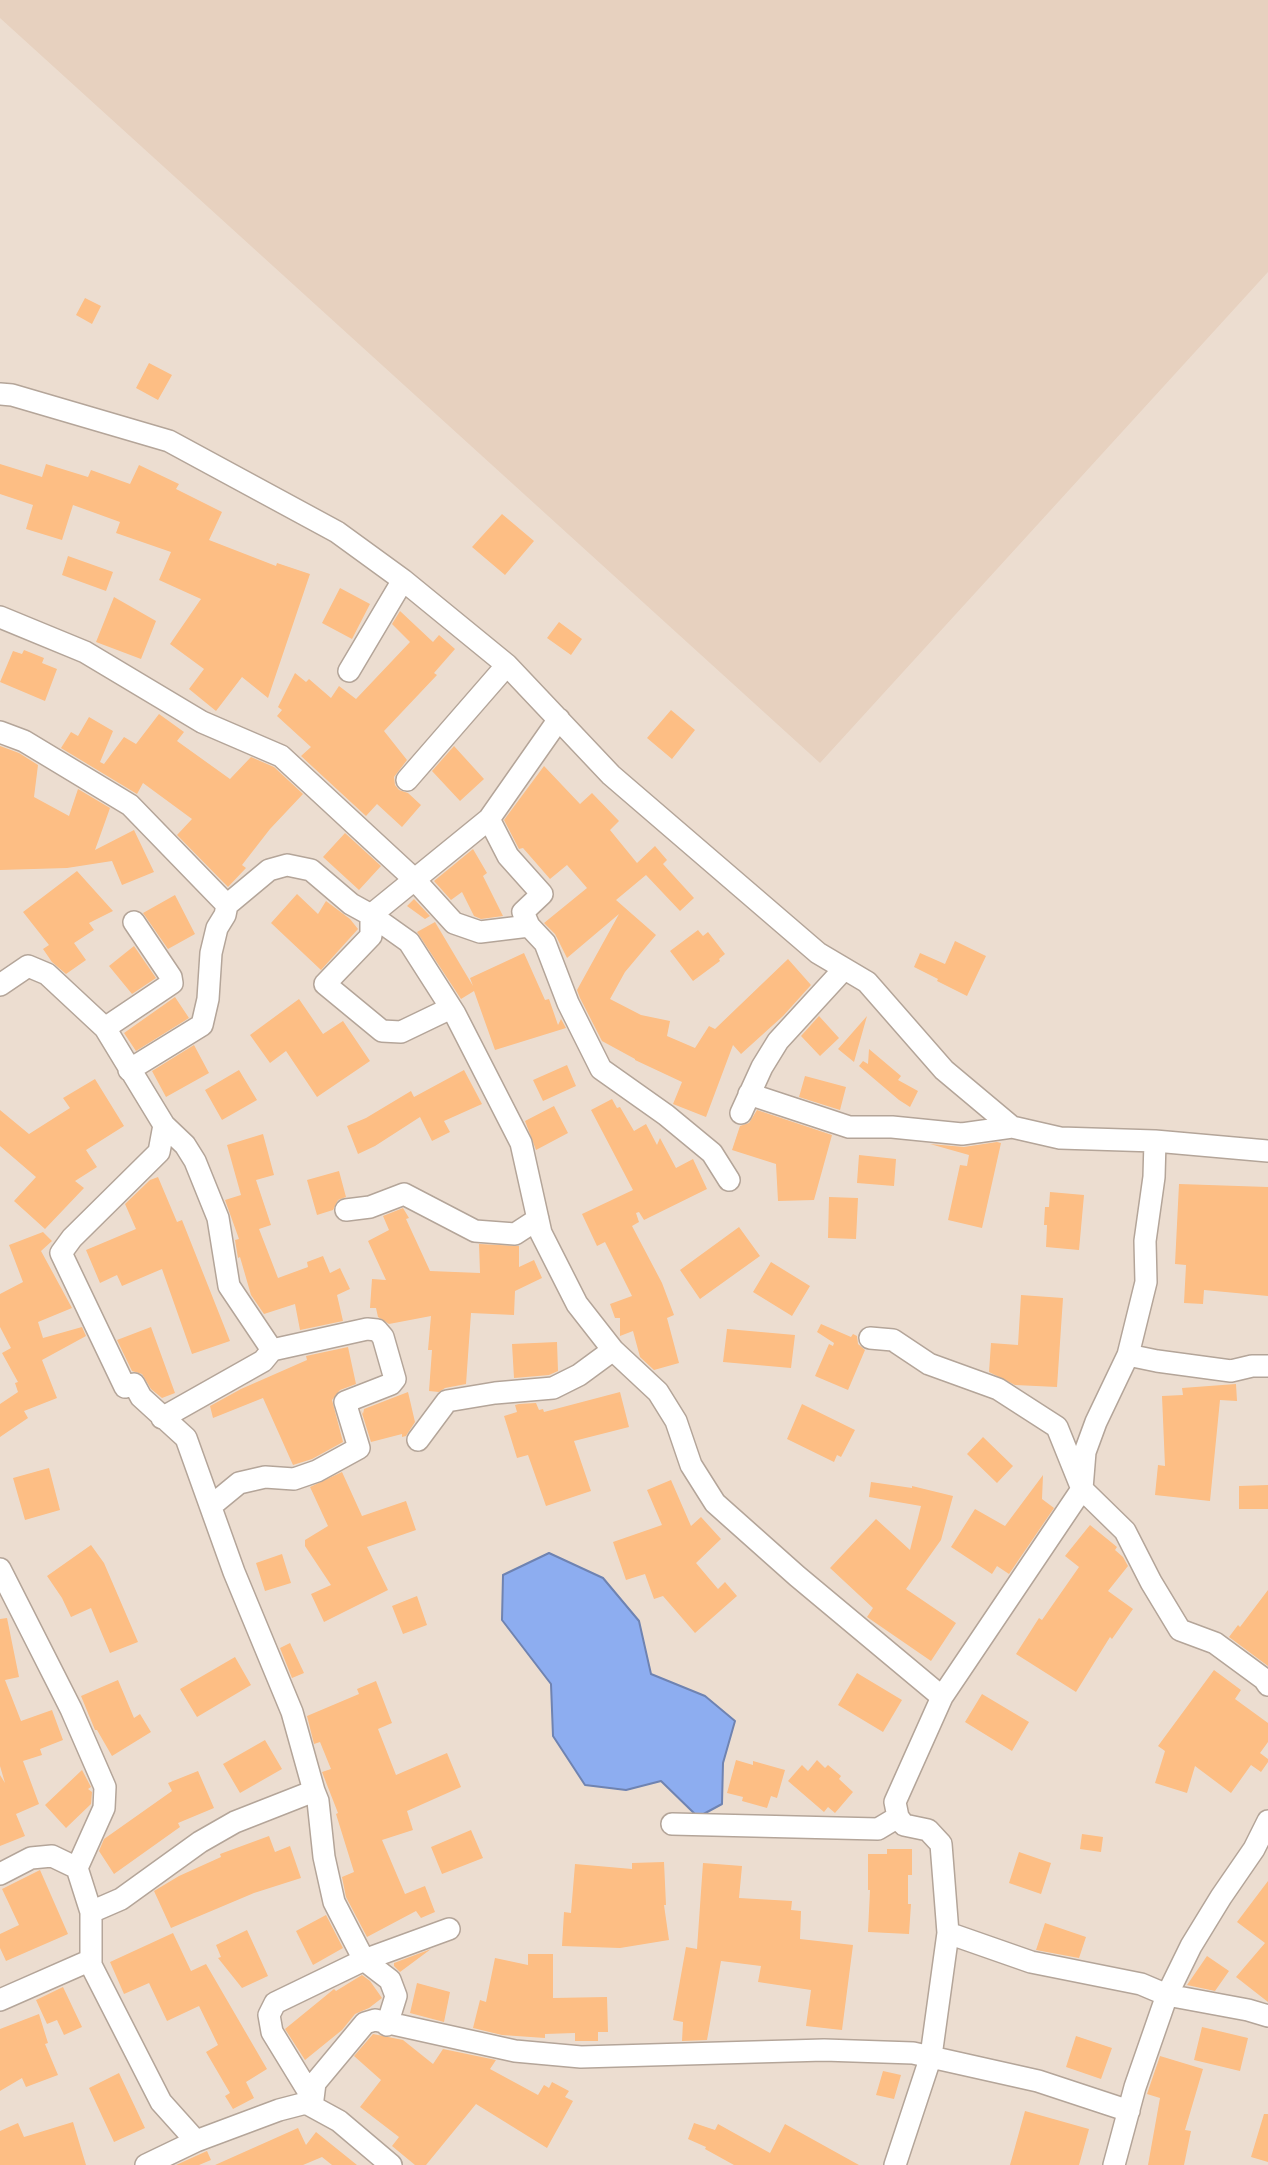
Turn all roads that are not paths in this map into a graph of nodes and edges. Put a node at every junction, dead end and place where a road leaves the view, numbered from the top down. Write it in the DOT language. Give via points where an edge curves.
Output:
graph roads {
  1 [pos="0,394"];
  2 [pos="403,580"];
  3 [pos="0,617"];
  4 [pos="507,665"];
  5 [pos="349,671"];
  6 [pos="559,719"];
  7 [pos="0,732"];
  8 [pos="407,780"];
  9 [pos="489,819"];
  10 [pos="414,879"];
  11 [pos="227,905"];
  12 [pos="371,915"];
  13 [pos="134,922"];
  14 [pos="529,926"];
  15 [pos="844,968"];
  16 [pos="0,985"];
  17 [pos="451,1008"];
  18 [pos="105,1028"];
  19 [pos="129,1070"];
  20 [pos="164,1125"];
  21 [pos="1012,1127"];
  22 [pos="1155,1141"];
  23 [pos="1268,1151"];
  24 [pos="729,1180"];
  25 [pos="346,1210"];
  26 [pos="538,1219"];
  27 [pos="870,1338"];
  28 [pos="271,1350"];
  29 [pos="612,1350"];
  30 [pos="1128,1355"];
  31 [pos="1268,1366"];
  32 [pos="162,1418"];
  33 [pos="418,1440"];
  34 [pos="1082,1489"];
  35 [pos="211,1506"];
  36 [pos="0,1569"];
  37 [pos="1268,1685"];
  38 [pos="942,1697"];
  39 [pos="314,1791"];
  40 [pos="898,1817"];
  41 [pos="1268,1821"];
  42 [pos="673,1824"];
  43 [pos="1261,1852"];
  44 [pos="77,1868"];
  45 [pos="0,1874"];
  46 [pos="91,1912"];
  47 [pos="449,1929"];
  48 [pos="948,1933"];
  49 [pos="91,1959"];
  50 [pos="364,1960"];
  51 [pos="1167,1996"];
  52 [pos="0,2000"];
  53 [pos="1268,2016"];
  54 [pos="387,2025"];
  55 [pos="931,2056"];
  56 [pos="309,2101"];
  57 [pos="1129,2111"];
  58 [pos="196,2141"];
  59 [pos="146,2165"];
  60 [pos="391,2165"];
  61 [pos="895,2165"];
  62 [pos="1114,2165"];
  1 -- 2 [label="street" via="169,441 337,532"];
  2 -- 4 [label="street"];
  2 -- 5 [label="street"];
  3 -- 10 [label="street" via="85,652 202,722 281,756"];
  4 -- 6 [label="street"];
  4 -- 8 [label="street"];
  6 -- 9 [label="street"];
  6 -- 15 [label="street" via="611,775 818,953"];
  7 -- 11 [label="street" via="24,741 131,805"];
  9 -- 10 [label="street"];
  9 -- 14 [label="street" via="509,856 542,894 523,912"];
  10 -- 12 [label="street"];
  10 -- 14 [label="street" via="454,923 480,932"];
  11 -- 12 [label="street" via="269,870 287,865 312,870"];
  11 -- 19 [label="street" via="216,928 202,1025"];
  12 -- 17 [label="street" via="409,942"];
  12 -- 17 [label="street" via="370,936 325,984 382,1031 401,1032"];
  13 -- 18 [label="street" via="172,983"];
  14 -- 24 [label="street" via="545,943 601,1069 712,1153"];
  15 -- 21 [label="street" via="867,982 944,1070"];
  15 -- 21 [label="street" via="778,1041 745,1104 849,1127 962,1134"];
  16 -- 18 [label="street" via="28,966 47,974"];
  17 -- 26 [label="street" via="521,1143"];
  18 -- 19 [label="street"];
  19 -- 20 [label="street"];
  20 -- 28 [label="street" via="185,1144 195,1161 218,1218 229,1286"];
  20 -- 32 [label="street" via="159,1152 61,1253 125,1387 134,1384"];
  21 -- 22 [label="street" via="1060,1138"];
  22 -- 23 [label="street"];
  22 -- 30 [label="street" via="1145,1241 1146,1282"];
  25 -- 26 [label="street" via="370,1208 404,1194 475,1231 515,1234"];
  26 -- 29 [label="street" via="577,1304"];
  27 -- 34 [label="street" via="893,1340 929,1364 998,1390 1057,1427"];
  28 -- 32 [label="street" via="263,1361"];
  28 -- 35 [label="street" via="377,1330 395,1379 345,1402 359,1448 294,1479 265,1477 239,1483"];
  29 -- 33 [label="street" via="554,1388 447,1401"];
  29 -- 38 [label="street" via="658,1392 676,1421 691,1465 715,1503"];
  30 -- 31 [label="street" via="1231,1371"];
  30 -- 34 [label="street" via="1085,1452"];
  32 -- 35 [label="street" via="187,1438"];
  34 -- 37 [label="street" via="1125,1531 1180,1630 1215,1643"];
  34 -- 38 [label="street"];
  35 -- 39 [label="street" via="292,1712"];
  36 -- 44 [label="street" via="105,1787 104,1808"];
  38 -- 40 [label="street" via="895,1802"];
  39 -- 46 [label="street" via="235,1822 121,1899"];
  39 -- 50 [label="street" via="334,1902"];
  40 -- 42 [label="street" via="878,1829"];
  40 -- 48 [label="street" via="904,1825 928,1830 941,1844"];
  41 -- 43 [label="street"];
  43 -- 51 [label="street" via="1221,1896"];
  44 -- 45 [label="street" via="52,1856 31,1858"];
  44 -- 46 [label="street"];
  46 -- 49 [label="street"];
  47 -- 50 [label="street"];
  48 -- 51 [label="street" via="1031,1962 1141,1984"];
  48 -- 55 [label="street"];
  49 -- 52 [label="street"];
  49 -- 58 [label="street" via="161,2102"];
  50 -- 54 [label="street" via="390,1980 396,1996"];
  50 -- 56 [label="street" via="275,2003 269,2015 272,2032"];
  51 -- 53 [label="street"];
  51 -- 57 [label="street"];
  54 -- 55 [label="street" via="515,2051 581,2056 824,2050"];
  54 -- 56 [label="street" via="375,2020 365,2023 315,2083"];
  55 -- 57 [label="street" via="1038,2081"];
  55 -- 61 [label="street"];
  56 -- 58 [label="street"];
  56 -- 60 [label="street"];
  57 -- 62 [label="street"];
  58 -- 59 [label="street"];
}
